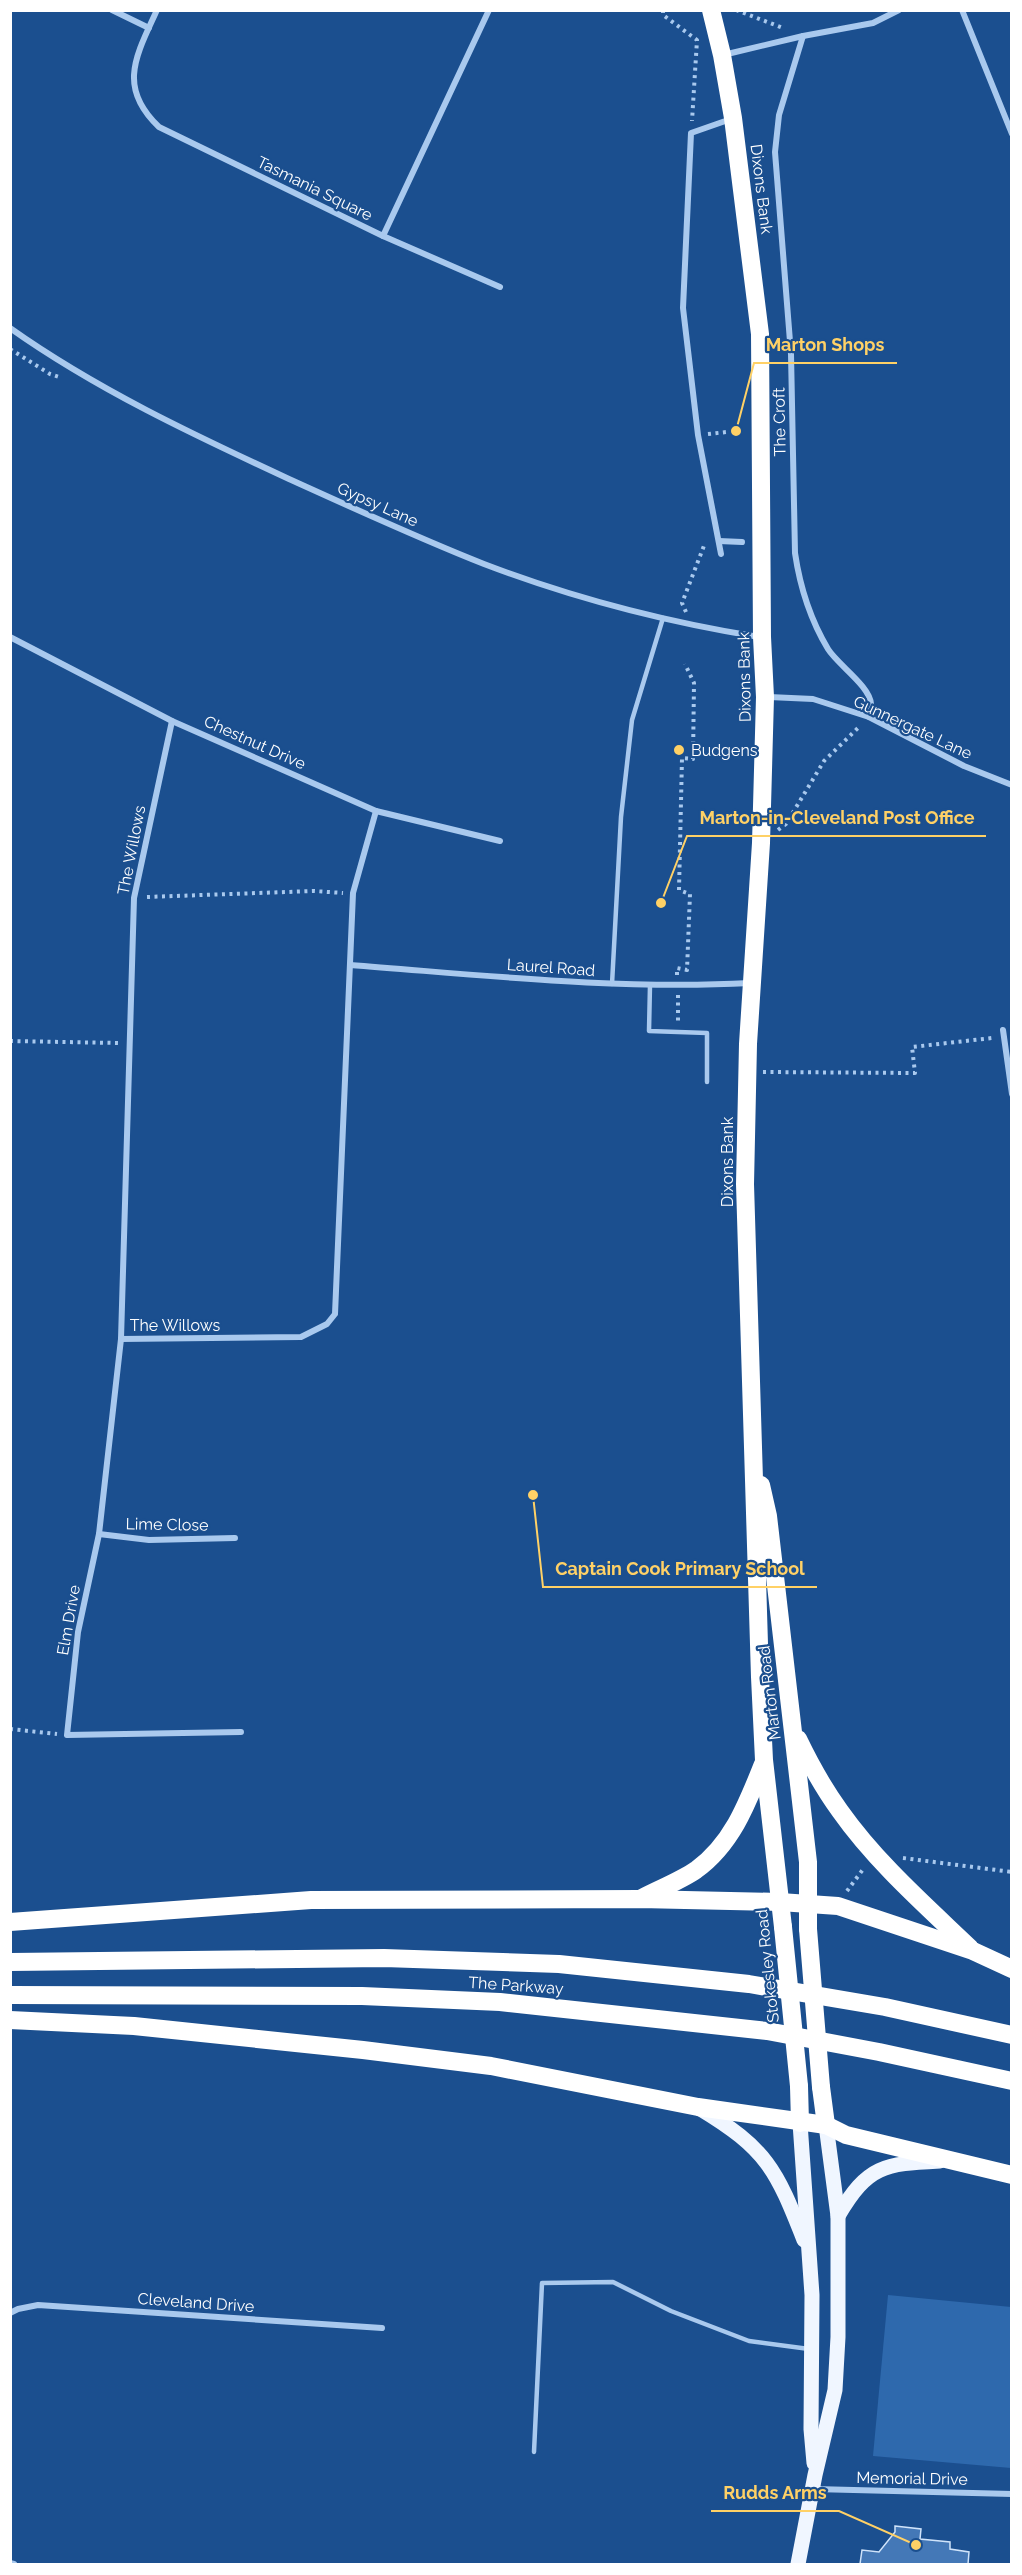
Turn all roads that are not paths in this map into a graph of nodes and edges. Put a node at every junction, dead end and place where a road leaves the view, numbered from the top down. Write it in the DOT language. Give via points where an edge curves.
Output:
graph roads {
  1 [pos="112,10"];
  2 [pos="157,10"];
  3 [pos="489,10"];
  4 [pos="711,10"];
  5 [pos="899,10"];
  6 [pos="962,10"];
  7 [pos="149,28"];
  8 [pos="803,36"];
  9 [pos="722,55"];
  10 [pos="733,118"];
  11 [pos="1011,134"];
  12 [pos="383,236"];
  13 [pos="500,287"];
  14 [pos="10,328"];
  15 [pos="719,541"];
  16 [pos="742,542"];
  17 [pos="721,554"];
  18 [pos="663,618"];
  19 [pos="10,637"];
  20 [pos="762,637"];
  21 [pos="765,697"];
  22 [pos="869,717"];
  23 [pos="172,721"];
  24 [pos="1011,785"];
  25 [pos="376,811"];
  26 [pos="500,842"];
  27 [pos="350,965"];
  28 [pos="750,983"];
  29 [pos="612,984"];
  30 [pos="650,985"];
  31 [pos="1003,1034"];
  32 [pos="707,1082"];
  33 [pos="1011,1094"];
  34 [pos="122,1339"];
  35 [pos="754,1454"];
  36 [pos="99,1534"];
  37 [pos="235,1538"];
  38 [pos="787,1675"];
  39 [pos="760,1677"];
  40 [pos="792,1726"];
  41 [pos="241,1732"];
  42 [pos="764,1760"];
  43 [pos="640,1899"];
  44 [pos="780,1902"];
  45 [pos="808,1904"];
  46 [pos="10,1922"];
  47 [pos="808,1929"];
  48 [pos="972,1951"];
  49 [pos="10,1962"];
  50 [pos="1011,1969"];
  51 [pos="10,1995"];
  52 [pos="10,2020"];
  53 [pos="1011,2035"];
  54 [pos="1011,2081"];
  55 [pos="698,2107"];
  56 [pos="800,2123"];
  57 [pos="826,2125"];
  58 [pos="955,2160"];
  59 [pos="1011,2175"];
  60 [pos="838,2216"];
  61 [pos="809,2254"];
  62 [pos="10,2313"];
  63 [pos="382,2328"];
  64 [pos="811,2349"];
  65 [pos="534,2452"];
  66 [pos="813,2482"];
  67 [pos="1011,2494"];
  68 [pos="798,2565"];
  1 -- 7 [label="street"];
  2 -- 7 [label="street, Tasmania Square"];
  3 -- 12 [label="street, Tasmania Square"];
  4 -- 9 [label="highway, Dixons Bank"];
  5 -- 8 [label="street" via="873,23"];
  6 -- 11 [label="street"];
  7 -- 12 [label="street, Tasmania Square" via="133,81 145,114 159,127"];
  8 -- 9 [label="street"];
  8 -- 22 [label="street, The Croft" via="779,115 775,152 791,354 795,553 812,619 830,651 867,692 871,703"];
  9 -- 10 [label="highway, Dixons Bank"];
  10 -- 15 [label="street" via="691,133 683,308 698,435"];
  10 -- 20 [label="highway, Dixons Bank" via="760,334"];
  12 -- 13 [label="street"];
  14 -- 18 [label="street, Gypsy Lane" via="112,391 209,442 344,504 485,564 589,599"];
  15 -- 16 [label="street"];
  15 -- 17 [label="street"];
  18 -- 20 [label="street, Gypsy Lane"];
  18 -- 29 [label="lane" via="632,720 621,817"];
  19 -- 23 [label="street, Chestnut Drive"];
  20 -- 21 [label="highway, Dixons Bank"];
  21 -- 22 [label="street, Gunnergate Lane" via="813,699"];
  21 -- 28 [label="highway, Dixons Bank"];
  22 -- 24 [label="street, Gunnergate Lane" via="964,766"];
  23 -- 25 [label="street, Chestnut Drive"];
  23 -- 34 [label="street, The Willows" via="134,897"];
  25 -- 26 [label="street, Chestnut Drive"];
  25 -- 27 [label="street, The Willows" via="353,893"];
  27 -- 29 [label="street, Laurel Road"];
  27 -- 34 [label="street, The Willows" via="335,1314 327,1324 302,1337"];
  28 -- 30 [label="street, Laurel Road"];
  28 -- 35 [label="highway, Dixons Bank" via="745,1184"];
  29 -- 30 [label="street, Laurel Road"];
  30 -- 32 [label="lane" via="650,1031 707,1033"];
  31 -- 33 [label="street"];
  34 -- 36 [label="street, Elm Drive"];
  35 -- 38 [label="highway, Marton Road" via="768,1516"];
  35 -- 39 [label="highway, Stokesley Road"];
  36 -- 37 [label="street, Lime Close" via="149,1540"];
  36 -- 41 [label="street, Elm Drive" via="78,1632 67,1735"];
  38 -- 39 [label="highway"];
  38 -- 40 [label="highway, Marton Road"];
  39 -- 42 [label="highway, Stokesley Road"];
  40 -- 45 [label="highway, Marton Road"];
  40 -- 48 [label="highway" via="840,1811 875,1854"];
  42 -- 43 [label="highway" via="738,1822 719,1849 695,1870"];
  42 -- 44 [label="highway, Stokesley Road"];
  43 -- 44 [label="highway"];
  43 -- 46 [label="highway" via="311,1900"];
  44 -- 45 [label="highway"];
  44 -- 56 [label="highway, Stokesley Road, bridge"];
  45 -- 47 [label="highway, Marton Road"];
  45 -- 48 [label="highway" via="838,1906"];
  47 -- 57 [label="highway, Stokesley Road, bridge"];
  48 -- 50 [label="highway"];
  49 -- 53 [label="highway, The Parkway" via="384,1958 559,1964 749,1984 885,2007"];
  51 -- 54 [label="highway, The Parkway" via="362,1996 500,2002 767,2031"];
  52 -- 55 [label="highway" via="134,2026 491,2066"];
  55 -- 56 [label="highway"];
  55 -- 61 [label="main road" via="733,2128 765,2157 781,2182"];
  56 -- 57 [label="highway"];
  56 -- 61 [label="main road, Stokesley Road"];
  57 -- 58 [label="highway" via="846,2135"];
  57 -- 60 [label="main road, Stokesley Road"];
  58 -- 59 [label="highway"];
  58 -- 60 [label="main road" via="888,2166 874,2172 852,2194"];
  60 -- 66 [label="main road, Stokesley Road" via="835,2390"];
  61 -- 64 [label="main road, Stokesley Road"];
  62 -- 63 [label="street, Cleveland Drive" via="38,2305"];
  64 -- 65 [label="lane" via="749,2341 670,2312 613,2282 542,2283"];
  64 -- 66 [label="main road, Stokesley Road"];
  66 -- 67 [label="street, Memorial Drive"];
  66 -- 68 [label="main road, Stokesley Road"];
}
